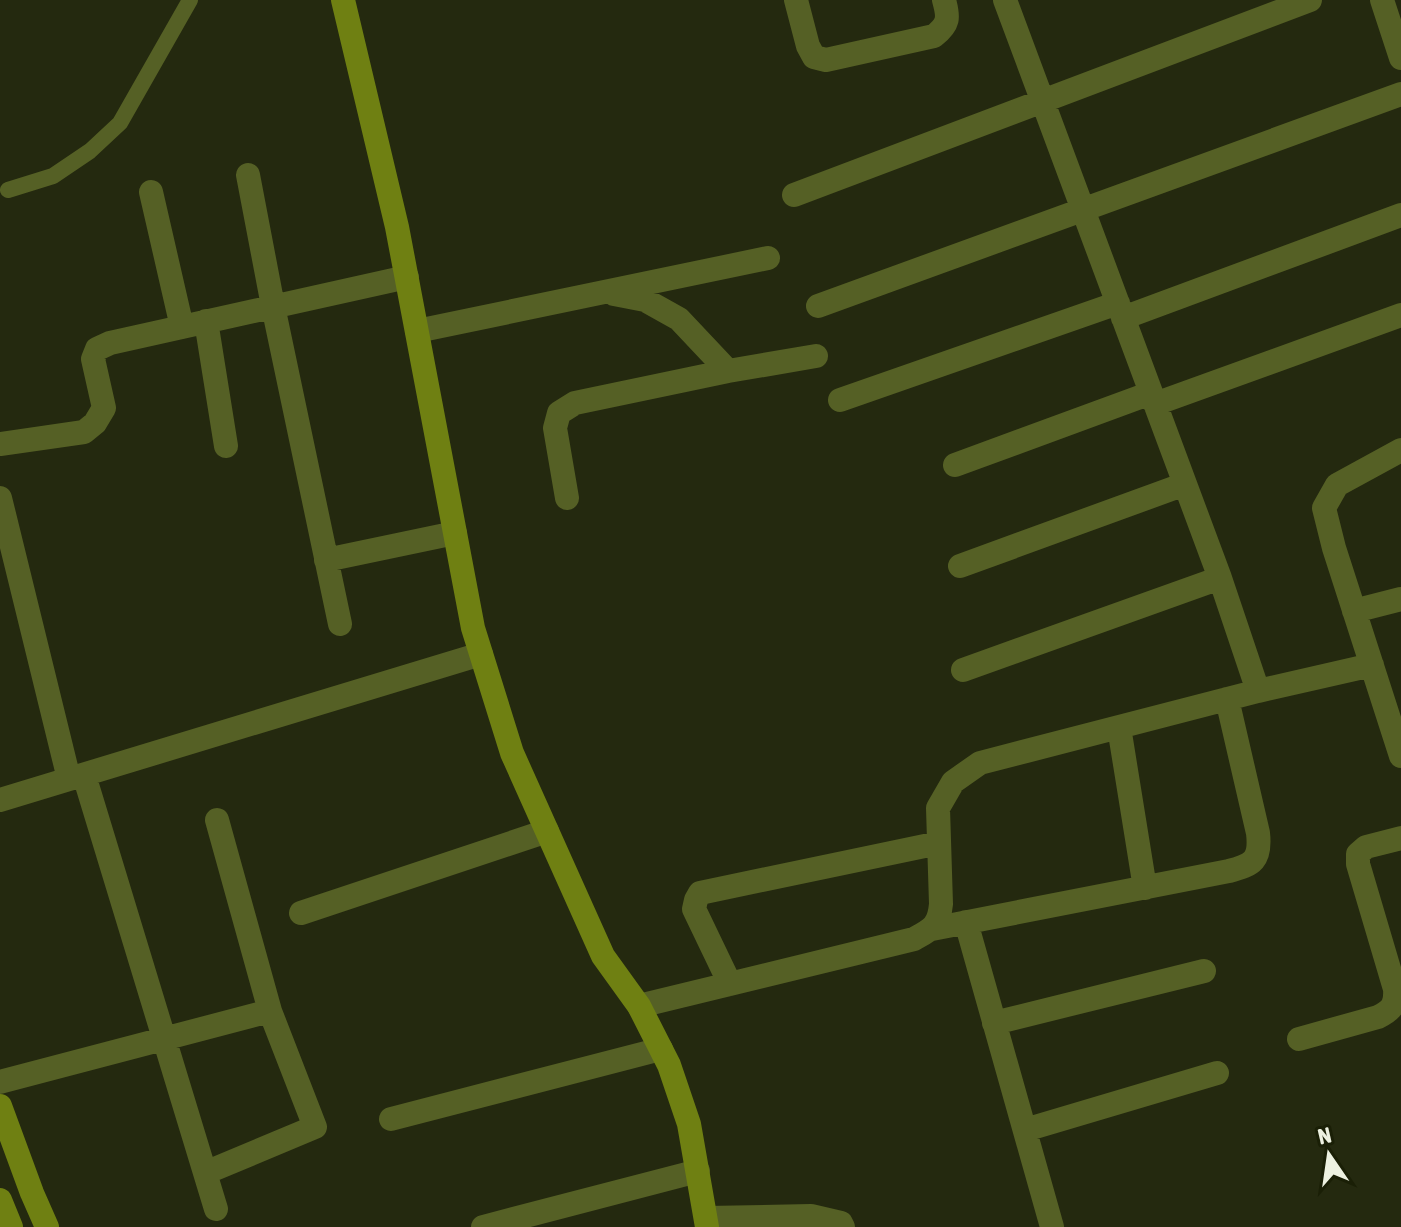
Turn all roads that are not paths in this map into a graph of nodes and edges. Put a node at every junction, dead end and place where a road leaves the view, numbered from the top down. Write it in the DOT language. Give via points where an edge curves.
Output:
graph roads {
  1 [pos="190,0"];
  2 [pos="343,0"];
  3 [pos="796,0"];
  4 [pos="944,0"];
  5 [pos="1005,0"];
  6 [pos="1310,0"];
  7 [pos="1382,0"];
  8 [pos="1401,58"];
  9 [pos="1401,94"];
  10 [pos="1043,102"];
  11 [pos="248,175"];
  12 [pos="8,190"];
  13 [pos="151,192"];
  14 [pos="794,195"];
  15 [pos="1083,210"];
  16 [pos="1401,215"];
  17 [pos="768,258"];
  18 [pos="407,277"];
  19 [pos="604,292"];
  20 [pos="273,306"];
  21 [pos="818,306"];
  22 [pos="1121,311"];
  23 [pos="1401,315"];
  24 [pos="206,321"];
  25 [pos="182,327"];
  26 [pos="417,331"];
  27 [pos="816,356"];
  28 [pos="728,371"];
  29 [pos="1153,398"];
  30 [pos="840,400"];
  31 [pos="0,444"];
  32 [pos="226,446"];
  33 [pos="1401,450"];
  34 [pos="955,465"];
  35 [pos="1185,484"];
  36 [pos="0,498"];
  37 [pos="567,498"];
  38 [pos="455,533"];
  39 [pos="326,560"];
  40 [pos="960,566"];
  41 [pos="1220,578"];
  42 [pos="1401,599"];
  43 [pos="1354,611"];
  44 [pos="340,624"];
  45 [pos="481,654"];
  46 [pos="1372,665"];
  47 [pos="963,670"];
  48 [pos="1258,691"];
  49 [pos="1227,699"];
  50 [pos="1119,727"];
  51 [pos="1401,755"];
  52 [pos="77,777"];
  53 [pos="0,800"];
  54 [pos="217,820"];
  55 [pos="547,831"];
  56 [pos="1401,838"];
  57 [pos="939,843"];
  58 [pos="1145,888"];
  59 [pos="301,913"];
  60 [pos="966,922"];
  61 [pos="932,929"];
  62 [pos="1204,971"];
  63 [pos="730,984"];
  64 [pos="639,1006"];
  65 [pos="270,1011"];
  66 [pos="994,1023"];
  67 [pos="164,1039"];
  68 [pos="1299,1039"];
  69 [pos="661,1049"];
  70 [pos="1217,1073"];
  71 [pos="0,1082"];
  72 [pos="0,1106"];
  73 [pos="391,1119"];
  74 [pos="1025,1130"];
  75 [pos="698,1171"];
  76 [pos="205,1173"];
  77 [pos="0,1200"];
  78 [pos="216,1209"];
  79 [pos="553,1218"];
  80 [pos="707,1222"];
  81 [pos="11,1227"];
  82 [pos="47,1227"];
  83 [pos="483,1227"];
  84 [pos="843,1227"];
  85 [pos="1052,1227"];
  1 -- 12 [label="lane" via="120,123 53,176"];
  2 -- 18 [label="street"];
  3 -- 4 [label="street" via="808,46 814,57 826,60 934,36 948,16"];
  5 -- 10 [label="street"];
  6 -- 10 [label="street"];
  7 -- 8 [label="street"];
  9 -- 15 [label="street"];
  10 -- 14 [label="street"];
  10 -- 15 [label="street"];
  11 -- 20 [label="street"];
  13 -- 25 [label="street"];
  15 -- 21 [label="street"];
  15 -- 22 [label="street"];
  16 -- 22 [label="street"];
  17 -- 19 [label="street"];
  18 -- 20 [label="street"];
  18 -- 26 [label="street"];
  19 -- 26 [label="street"];
  19 -- 28 [label="street" via="645,300 679,319"];
  20 -- 24 [label="street"];
  20 -- 39 [label="street"];
  22 -- 29 [label="street"];
  22 -- 30 [label="street"];
  23 -- 29 [label="street"];
  24 -- 25 [label="street"];
  24 -- 32 [label="street"];
  25 -- 31 [label="street" via="97,349 93,359 104,408 84,432"];
  26 -- 38 [label="street"];
  27 -- 28 [label="street"];
  28 -- 37 [label="street" via="575,403 559,413 555,428"];
  29 -- 34 [label="street"];
  29 -- 35 [label="street"];
  33 -- 43 [label="street" via="1337,485 1324,508"];
  35 -- 40 [label="street"];
  35 -- 41 [label="street"];
  36 -- 52 [label="street"];
  38 -- 39 [label="street"];
  38 -- 45 [label="street"];
  39 -- 44 [label="street"];
  41 -- 47 [label="street"];
  41 -- 48 [label="street"];
  42 -- 43 [label="street"];
  43 -- 46 [label="street"];
  45 -- 52 [label="street"];
  45 -- 55 [label="street" via="512,753"];
  46 -- 48 [label="street"];
  46 -- 51 [label="street"];
  48 -- 49 [label="street"];
  49 -- 50 [label="street"];
  49 -- 58 [label="street" via="1260,848 1253,862 1242,868"];
  50 -- 57 [label="street" via="980,763 953,782 938,808"];
  50 -- 58 [label="street"];
  52 -- 53 [label="street"];
  52 -- 67 [label="street"];
  54 -- 65 [label="street"];
  55 -- 59 [label="street"];
  55 -- 64 [label="street" via="603,956"];
  56 -- 68 [label="street" via="1358,854 1396,1003 1378,1017"];
  57 -- 61 [label="street" via="940,917"];
  57 -- 63 [label="street" via="700,893 694,909"];
  58 -- 60 [label="street"];
  60 -- 61 [label="street"];
  60 -- 66 [label="street"];
  61 -- 63 [label="street" via="914,939"];
  62 -- 66 [label="street"];
  63 -- 64 [label="street"];
  64 -- 69 [label="street"];
  65 -- 67 [label="street"];
  65 -- 76 [label="street" via="315,1127"];
  66 -- 74 [label="street"];
  67 -- 71 [label="street"];
  67 -- 76 [label="street"];
  69 -- 73 [label="street"];
  69 -- 75 [label="street" via="689,1124"];
  70 -- 74 [label="street"];
  72 -- 82 [label="street"];
  74 -- 85 [label="street"];
  75 -- 79 [label="street"];
  75 -- 80 [label="street"];
  76 -- 78 [label="street"];
  77 -- 81 [label="street"];
  79 -- 83 [label="street"];
  80 -- 84 [label="street" via="811,1216"];
}
